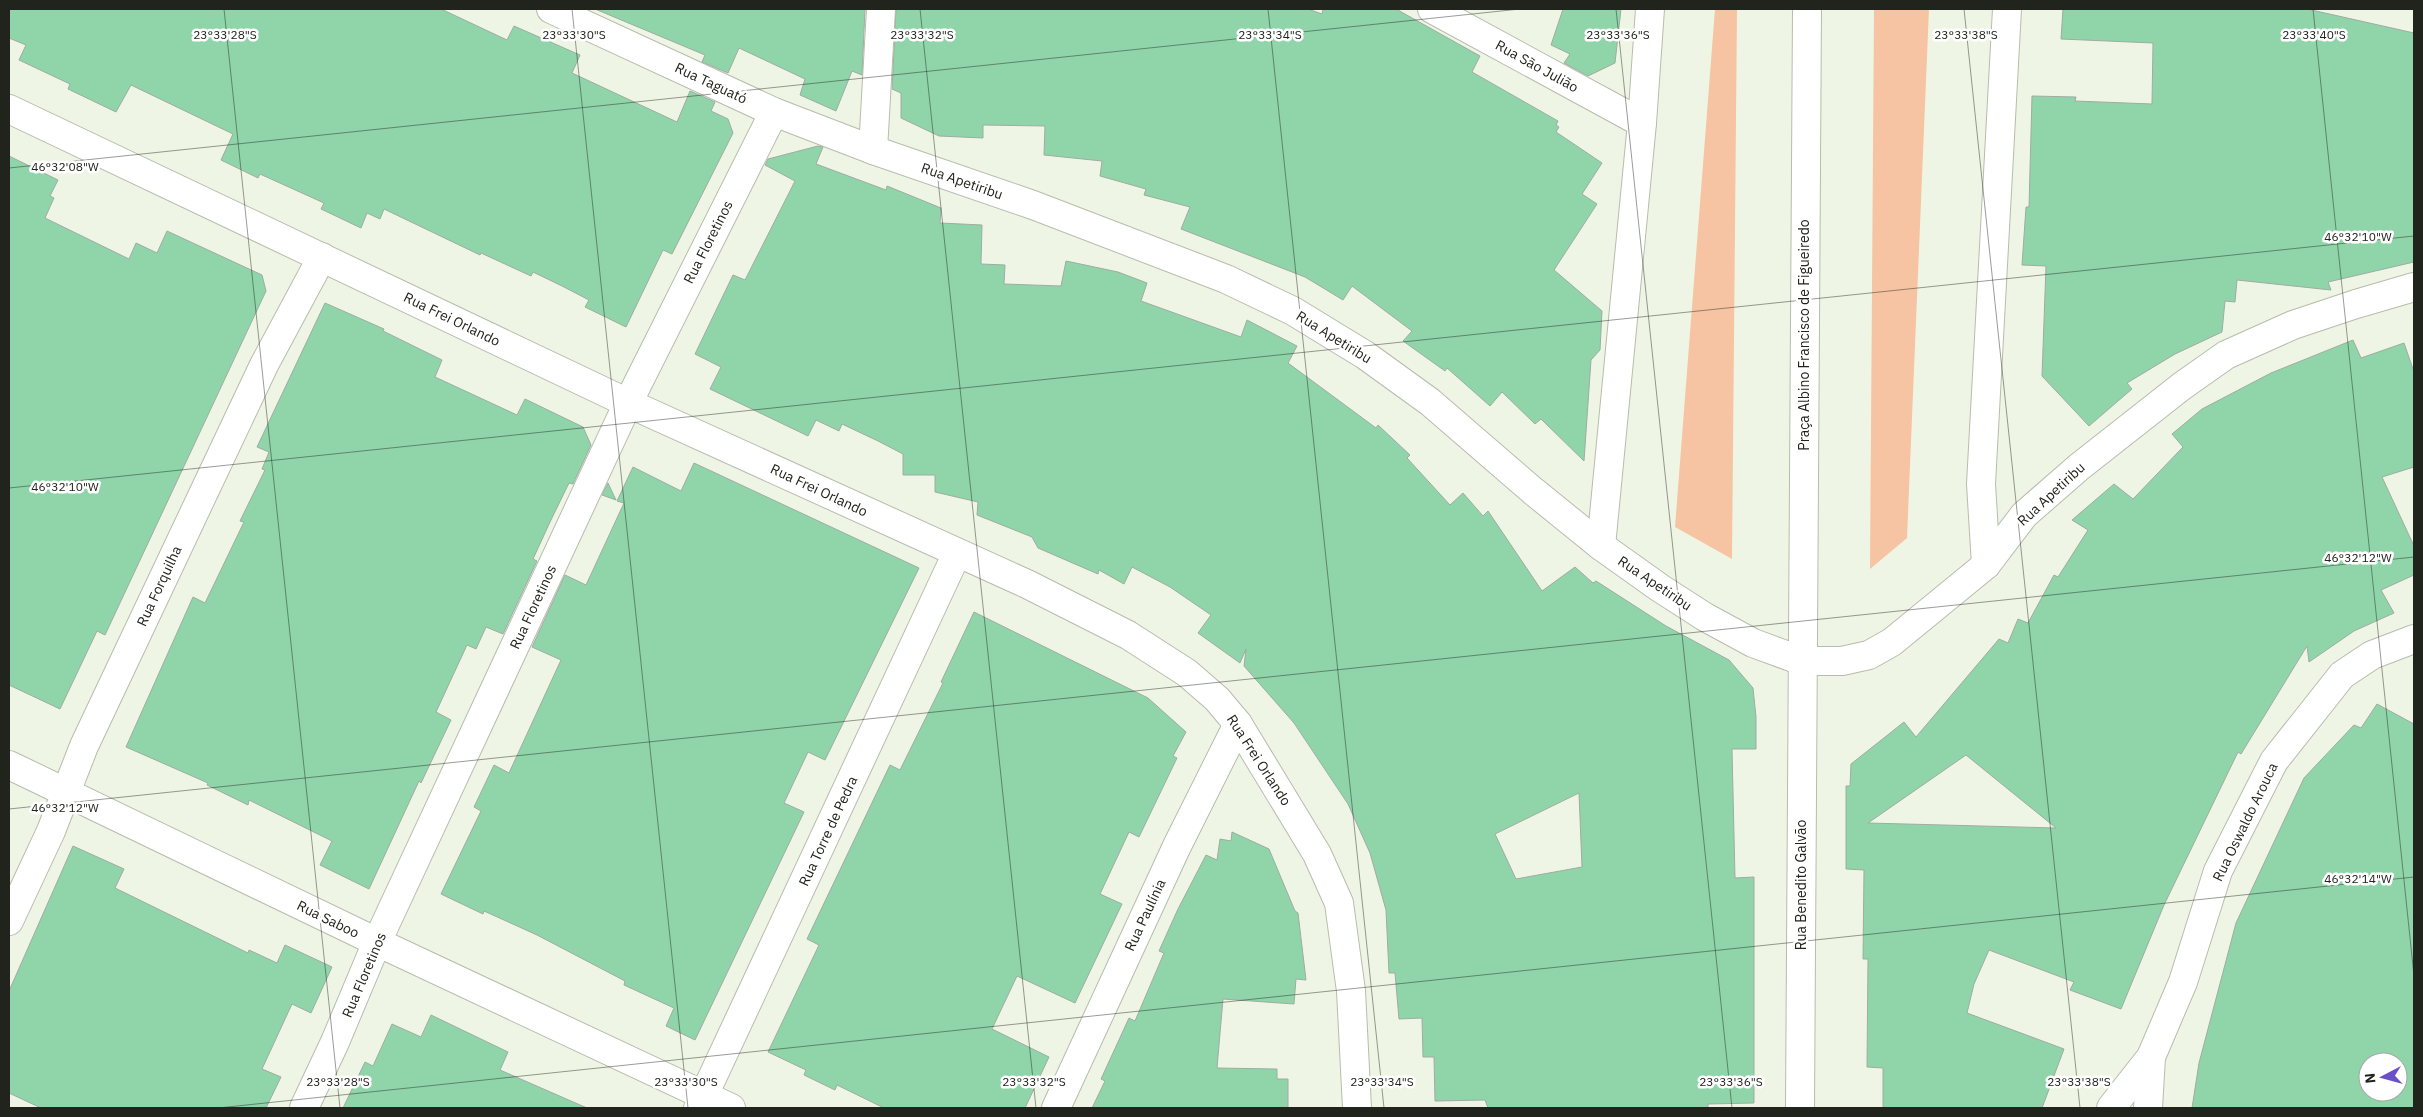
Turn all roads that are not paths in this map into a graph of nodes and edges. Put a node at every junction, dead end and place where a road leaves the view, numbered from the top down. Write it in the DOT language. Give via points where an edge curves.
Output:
graph roads {
  1 [pos="551,9"];
  2 [pos="881,9"];
  3 [pos="1432,9"];
  4 [pos="1650,9"];
  5 [pos="1807,9"];
  6 [pos="2006,9"];
  7 [pos="9,109"];
  8 [pos="774,112"];
  9 [pos="1642,123"];
  10 [pos="873,150"];
  11 [pos="322,257"];
  12 [pos="2414,287"];
  13 [pos="628,403"];
  14 [pos="1601,546"];
  15 [pos="957,553"];
  16 [pos="1986,565"];
  17 [pos="2414,639"];
  18 [pos="1802,661"];
  19 [pos="1238,724"];
  20 [pos="9,765"];
  21 [pos="66,792"];
  22 [pos="9,922"];
  23 [pos="378,942"];
  24 [pos="2151,1057"];
  25 [pos="701,1102"];
  26 [pos="304,1108"];
  27 [pos="731,1108"];
  28 [pos="1056,1108"];
  29 [pos="1357,1108"];
  30 [pos="1800,1108"];
  31 [pos="2111,1108"];
  32 [pos="2148,1108"];
  1 -- 8 [label="street, Rua Taguató"];
  2 -- 10 [label="street"];
  3 -- 9 [label="street, Rua São Julião"];
  4 -- 9 [label="street"];
  5 -- 18 [label="street, Praça Albino Francisco de Figueiredo"];
  6 -- 16 [label="street" via="1982,484"];
  7 -- 11 [label="street, Rua Frei Orlando"];
  8 -- 10 [label="street, Rua Taguató"];
  8 -- 13 [label="street, Rua Floretinos"];
  9 -- 14 [label="street"];
  10 -- 14 [label="street, Rua Apetiribu" via="1033,205 1226,278 1293,311 1365,354 1430,402"];
  11 -- 13 [label="street, Rua Frei Orlando"];
  11 -- 21 [label="street, Rua Forquilha" via="264,365 84,746"];
  12 -- 16 [label="street, Rua Apetiribu" via="2293,325 2226,355 2079,467 2024,515"];
  13 -- 15 [label="street, Rua Frei Orlando"];
  13 -- 23 [label="street, Rua Floretinos"];
  14 -- 18 [label="street, Rua Apetiribu" via="1705,617 1753,643"];
  15 -- 19 [label="street, Rua Frei Orlando" via="1128,635 1187,673 1217,699"];
  15 -- 25 [label="street, Rua Torre de Pedra"];
  16 -- 18 [label="street, Rua Apetiribu" via="1892,642 1869,655 1842,661"];
  17 -- 24 [label="street, Rua Oswaldo Arouca" via="2372,655 2342,675 2274,761 2218,871 2183,982"];
  18 -- 30 [label="street, Rua Benedito Galvão"];
  19 -- 28 [label="street, Rua Paulínia"];
  19 -- 29 [label="street, Rua Frei Orlando" via="1317,854 1339,903 1351,991"];
  20 -- 21 [label="street, Rua Saboo"];
  21 -- 22 [label="street, Rua Forquilha"];
  21 -- 23 [label="street, Rua Saboo"];
  23 -- 25 [label="street, Rua Saboo"];
  23 -- 26 [label="street, Rua Floretinos"];
  24 -- 31 [label="street, Rua Oswaldo Arouca"];
  24 -- 32 [label="street"];
  25 -- 27 [label="street, Rua Saboo"];
}
